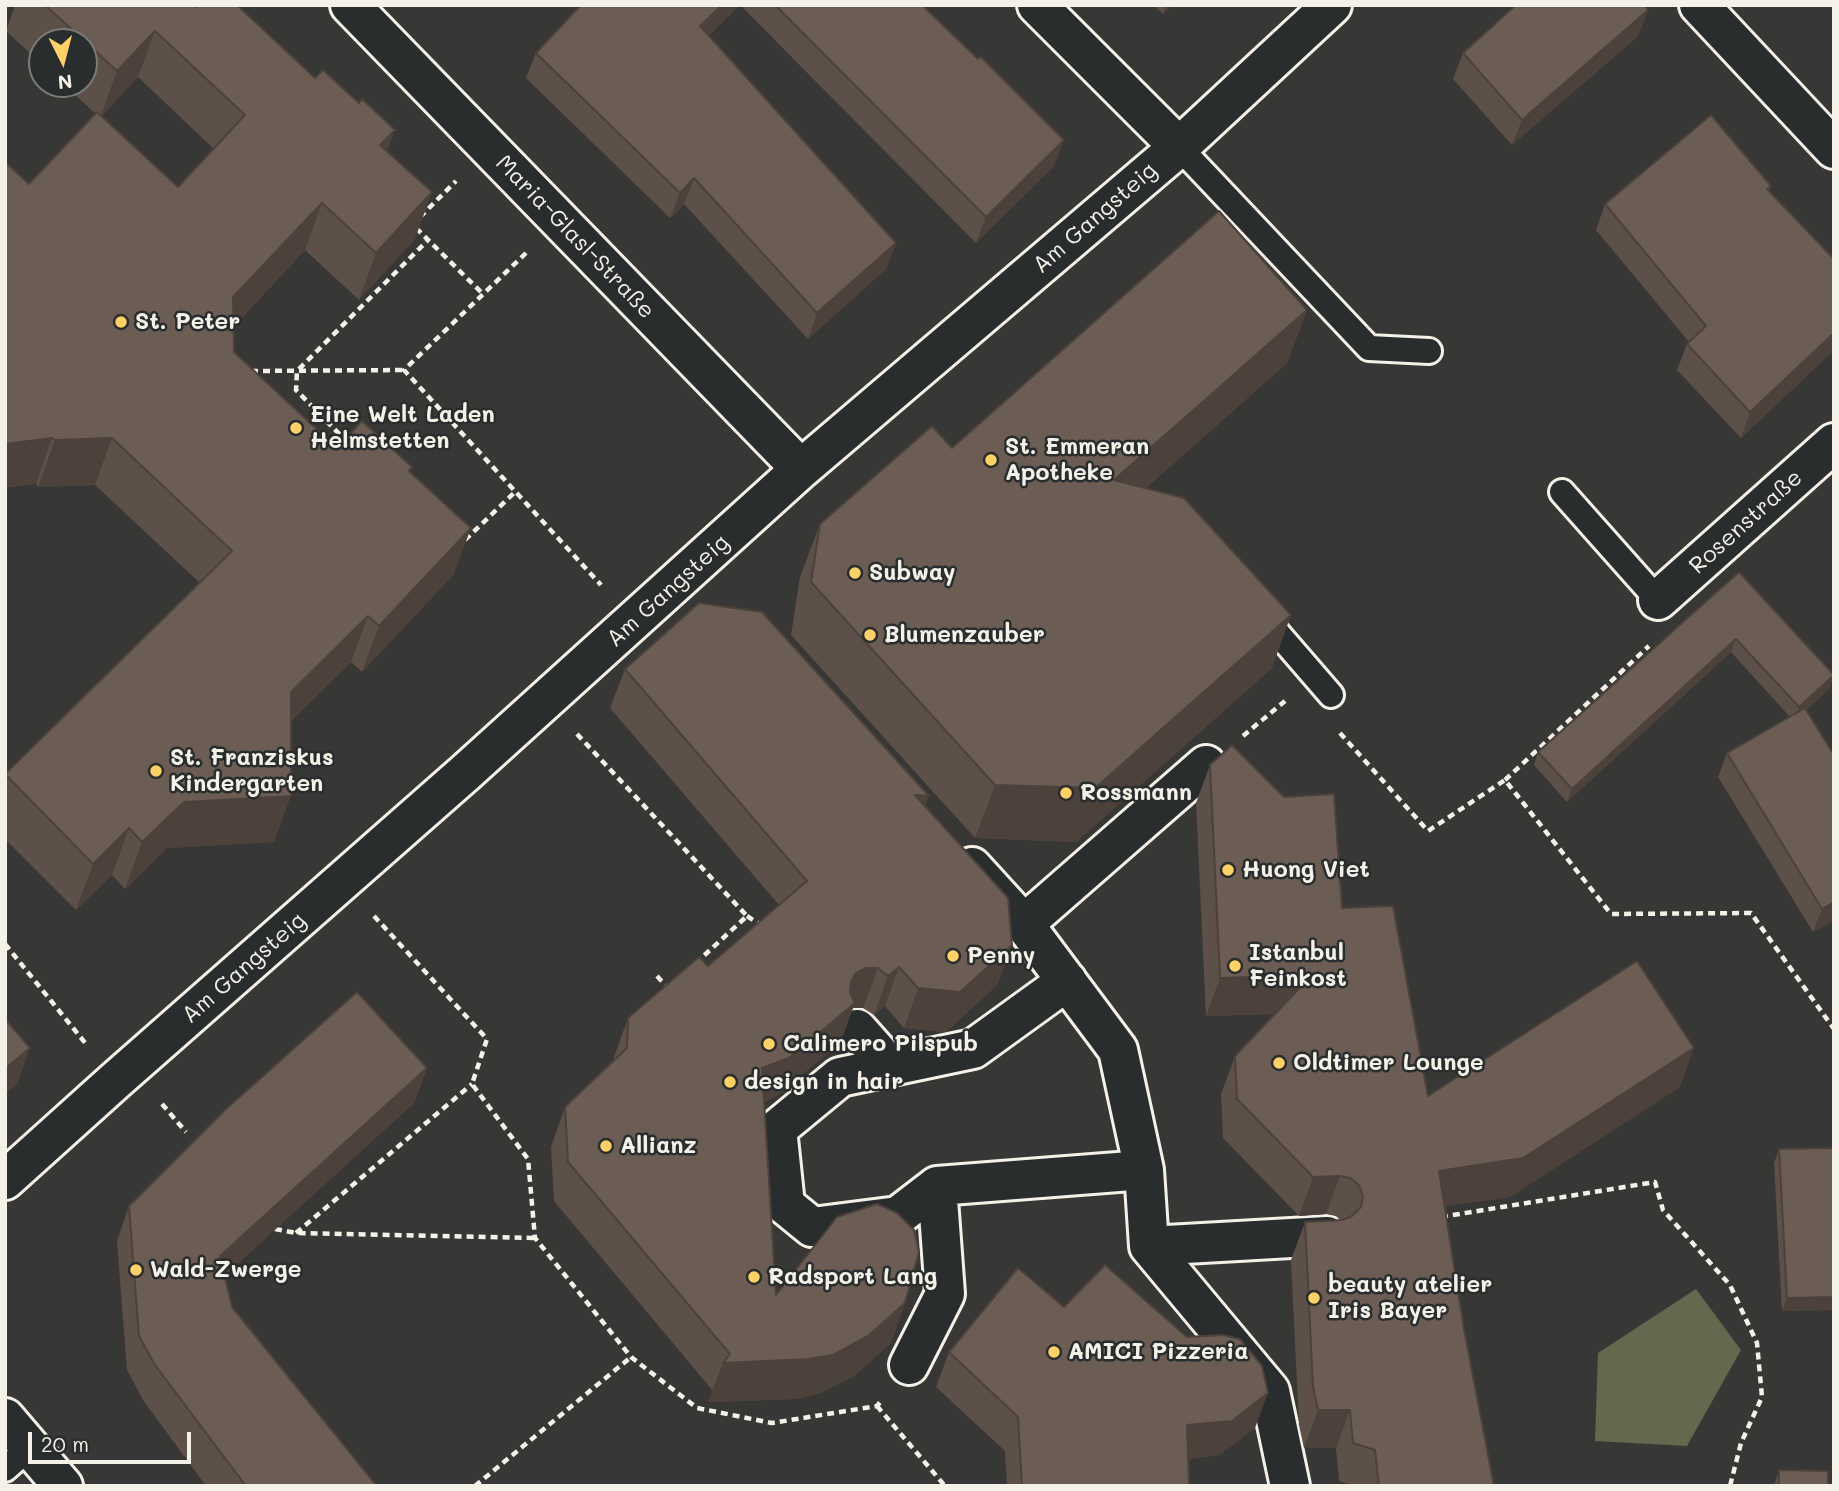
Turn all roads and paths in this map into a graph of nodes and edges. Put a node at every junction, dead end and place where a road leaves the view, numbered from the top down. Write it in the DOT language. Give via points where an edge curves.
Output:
graph roads {
  1 [pos="349,5"];
  2 [pos="1037,5"];
  3 [pos="1332,5"];
  4 [pos="1699,5"];
  5 [pos="1178,147"];
  6 [pos="488,148"];
  7 [pos="1834,149"];
  8 [pos="559,221"];
  9 [pos="428,240"];
  10 [pos="483,294"];
  11 [pos="1429,351"];
  12 [pos="404,370"];
  13 [pos="243,371"];
  14 [pos="297,371"];
  15 [pos="1834,443"];
  16 [pos="352,447"];
  17 [pos="801,469"];
  18 [pos="515,492"];
  19 [pos="1562,492"];
  20 [pos="462,542"];
  21 [pos="1249,600"];
  22 [pos="1658,600"];
  23 [pos="635,621"];
  24 [pos="1657,639"];
  25 [pos="1331,695"];
  26 [pos="1289,698"];
  27 [pos="546,701"];
  28 [pos="1346,740"];
  29 [pos="1206,765"];
  30 [pos="1505,780"];
  31 [pos="950,843"];
  32 [pos="342,883"];
  33 [pos="747,916"];
  34 [pos="1024,924"];
  35 [pos="767,928"];
  36 [pos="5,944"];
  37 [pos="688,970"];
  38 [pos="657,976"];
  39 [pos="678,980"];
  40 [pos="1067,981"];
  41 [pos="857,1029"];
  42 [pos="1834,1029"];
  43 [pos="889,1065"];
  44 [pos="116,1080"];
  45 [pos="472,1084"];
  46 [pos="1144,1170"];
  47 [pos="5,1180"];
  48 [pos="937,1186"];
  49 [pos="1440,1217"];
  50 [pos="275,1229"];
  51 [pos="296,1233"];
  52 [pos="1327,1236"];
  53 [pos="534,1238"];
  54 [pos="1149,1246"];
  55 [pos="631,1357"];
  56 [pos="909,1365"];
  57 [pos="5,1418"];
  58 [pos="18,1458"];
  59 [pos="63,1486"];
  60 [pos="475,1486"];
  61 [pos="945,1486"];
  62 [pos="1290,1486"];
  63 [pos="1730,1486"];
  1 -- 6 [label="street, Maria-Glasl-Straße"];
  2 -- 5 [label="street"];
  3 -- 5 [label="street, Am Gangsteig"];
  4 -- 7 [label="street"];
  5 -- 11 [label="lane" via="1369,348"];
  5 -- 17 [label="street, Am Gangsteig"];
  6 -- 8 [label="street, Maria-Glasl-Straße"];
  6 -- 9 [label="path" via="413,225"];
  8 -- 10 [label="path"];
  8 -- 17 [label="street, Maria-Glasl-Straße"];
  9 -- 10 [label="path"];
  9 -- 14 [label="path"];
  10 -- 12 [label="path"];
  12 -- 14 [label="path"];
  12 -- 18 [label="path"];
  13 -- 14 [label="path"];
  14 -- 16 [label="path" via="296,390"];
  15 -- 22 [label="street, Rosenstraße"];
  17 -- 23 [label="street, Am Gangsteig"];
  18 -- 20 [label="path"];
  18 -- 23 [label="path"];
  19 -- 22 [label="lane"];
  21 -- 25 [label="lane"];
  23 -- 27 [label="street, Am Gangsteig"];
  24 -- 30 [label="path"];
  26 -- 29 [label="path"];
  27 -- 32 [label="street, Am Gangsteig"];
  27 -- 33 [label="path"];
  28 -- 30 [label="path" via="1427,831"];
  29 -- 34 [label="street"];
  30 -- 42 [label="path" via="1611,914 1751,913"];
  31 -- 34 [label="street"];
  32 -- 44 [label="street, Am Gangsteig"];
  32 -- 45 [label="path" via="487,1039"];
  33 -- 35 [label="path"];
  33 -- 37 [label="path"];
  34 -- 40 [label="street"];
  36 -- 44 [label="path"];
  38 -- 39 [label="path" via="668,989"];
  40 -- 43 [label="street" via="973,1049"];
  40 -- 46 [label="street" via="1118,1050"];
  41 -- 43 [label="street"];
  43 -- 48 [label="street" via="840,1077 777,1129 785,1205 812,1227 898,1216"];
  44 -- 47 [label="street, Am Gangsteig"];
  45 -- 51 [label="path"];
  45 -- 53 [label="path" via="528,1160"];
  46 -- 48 [label="street"];
  46 -- 54 [label="street"];
  48 -- 56 [label="street" via="945,1294"];
  49 -- 63 [label="path" via="1656,1182 1663,1210 1730,1285 1757,1343 1762,1397 1741,1443"];
  50 -- 51 [label="path"];
  51 -- 53 [label="path"];
  52 -- 54 [label="street"];
  53 -- 55 [label="path"];
  54 -- 62 [label="street" via="1270,1391"];
  55 -- 60 [label="path"];
  55 -- 61 [label="path" via="697,1408 710,1411 772,1423 877,1406"];
  57 -- 58 [label="street"];
  58 -- 59 [label="street"];
}
